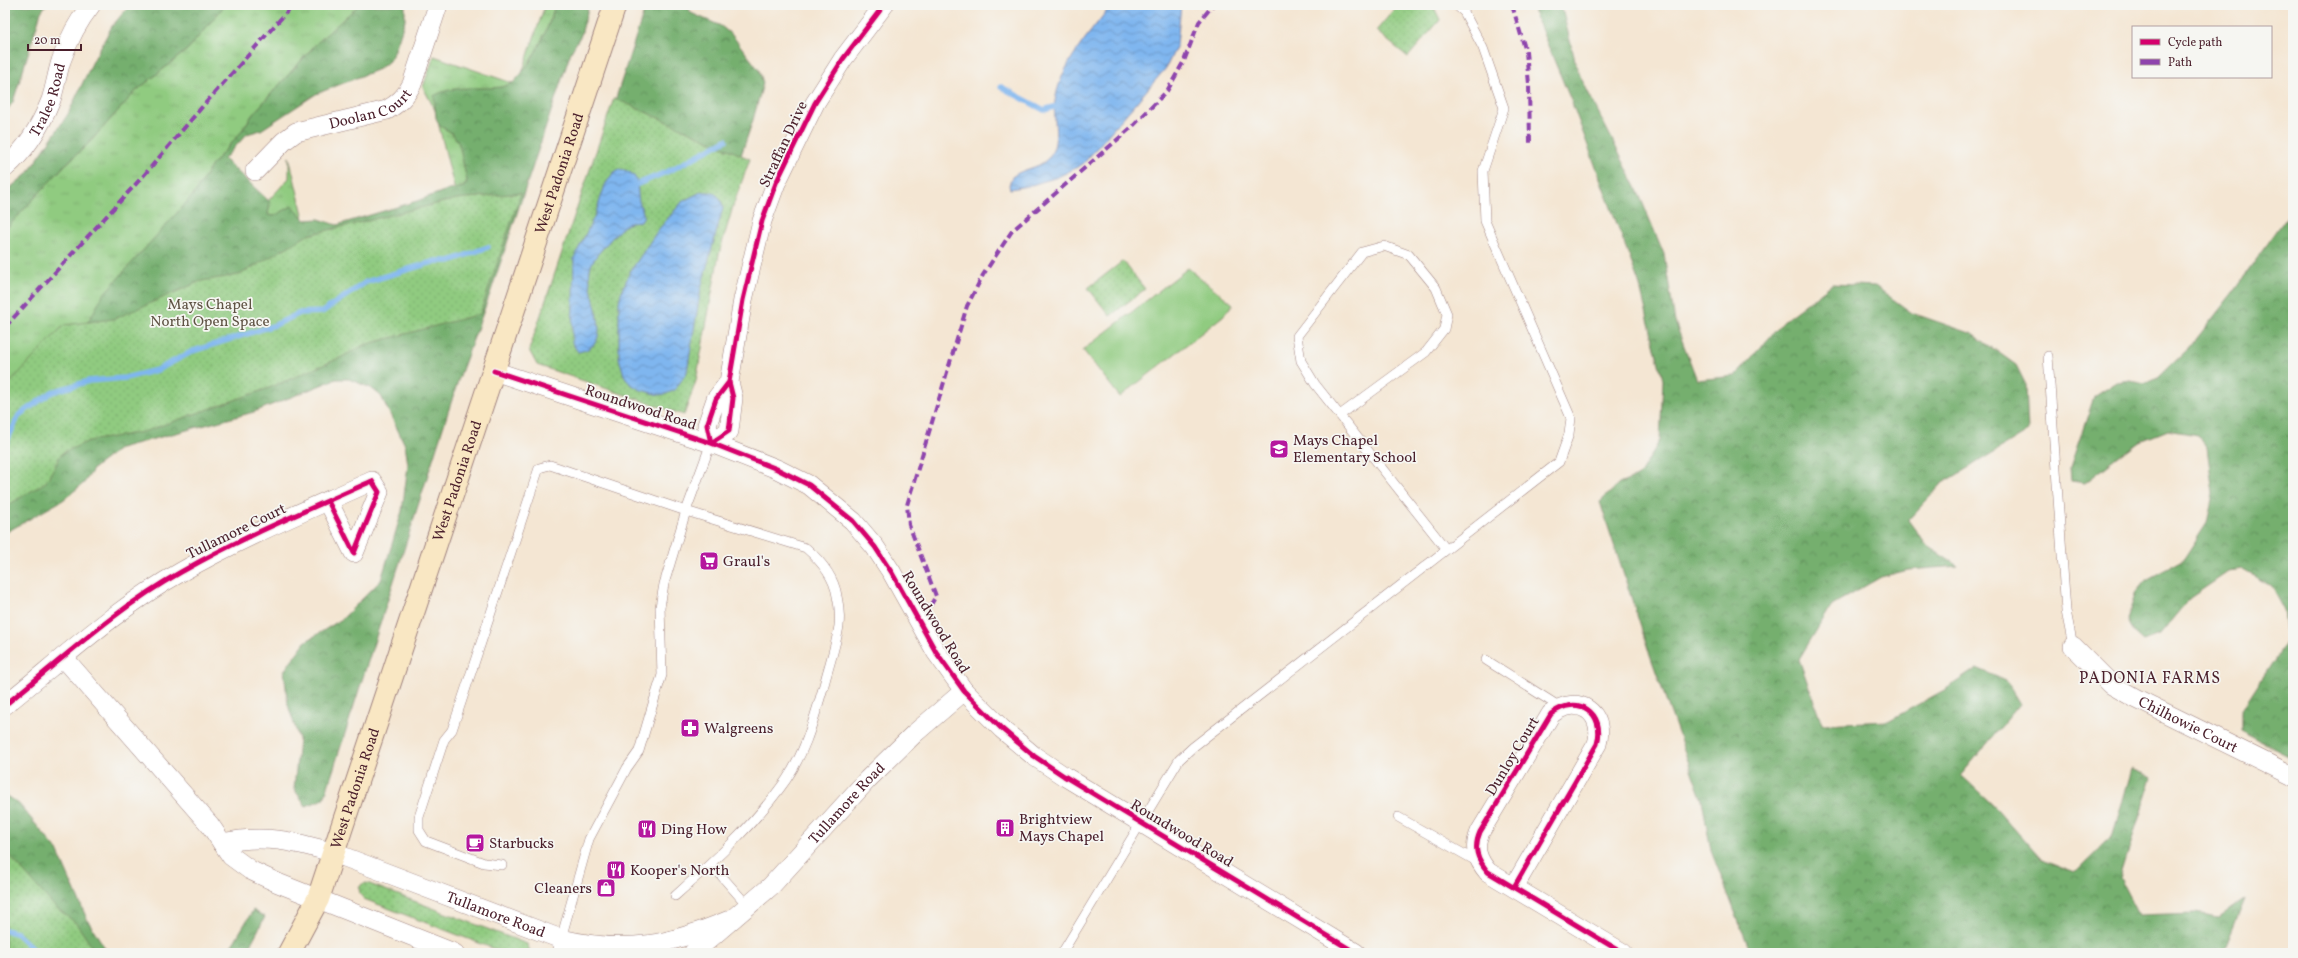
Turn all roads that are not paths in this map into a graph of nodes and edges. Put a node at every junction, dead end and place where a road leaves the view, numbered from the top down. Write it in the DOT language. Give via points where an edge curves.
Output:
graph roads {
  1 [pos="91,5"];
  2 [pos="438,5"];
  3 [pos="615,5"];
  4 [pos="884,5"];
  5 [pos="1456,5"];
  6 [pos="5,168"];
  7 [pos="255,171"];
  8 [pos="2048,356"];
  9 [pos="494,371"];
  10 [pos="1340,415"];
  11 [pos="711,443"];
  12 [pos="328,501"];
  13 [pos="686,511"];
  14 [pos="1446,549"];
  15 [pos="2073,646"];
  16 [pos="64,658"];
  17 [pos="1486,660"];
  18 [pos="964,691"];
  19 [pos="5,705"];
  20 [pos="1560,707"];
  21 [pos="2293,776"];
  22 [pos="1398,817"];
  23 [pos="1141,822"];
  24 [pos="222,843"];
  25 [pos="334,853"];
  26 [pos="711,864"];
  27 [pos="1481,864"];
  28 [pos="502,865"];
  29 [pos="1514,887"];
  30 [pos="675,896"];
  31 [pos="318,899"];
  32 [pos="748,906"];
  33 [pos="732,919"];
  34 [pos="559,946"];
  35 [pos="289,953"];
  36 [pos="454,953"];
  37 [pos="693,953"];
  38 [pos="1062,953"];
  39 [pos="1356,953"];
  40 [pos="1623,953"];
  1 -- 6 [label="street, Tralee Road" via="73,32 41,122 25,146"];
  2 -- 7 [label="street, Doolan Court" via="412,84 398,104 387,110 296,132"];
  3 -- 9 [label="main road, West Padonia Road"];
  4 -- 11 [label="street, Straffan Drive" via="843,59 815,103 776,183 752,262 729,382 716,399 707,425"];
  5 -- 14 [label="lane" via="1464,12 1483,48 1504,108 1483,171 1485,221 1571,418 1569,434 1559,462"];
  8 -- 15 [label="lane" via="2066,612"];
  9 -- 11 [label="street, Roundwood Road"];
  9 -- 25 [label="main road, West Padonia Road"];
  10 -- 10 [label="lane" via="1426,352 1444,329 1447,314 1436,288 1409,255 1384,246 1362,252 1297,336 1301,361 1315,384"];
  10 -- 14 [label="lane"];
  11 -- 13 [label="lane"];
  11 -- 18 [label="street, Roundwood Road" via="777,469 809,485 853,521 892,573 936,652"];
  12 -- 16 [label="street, Tullamore Court" via="180,572 137,600"];
  13 -- 26 [label="lane" via="806,548 820,560 830,574 837,595 839,624 835,646 806,745 773,798"];
  13 -- 28 [label="lane" via="550,465 539,468 452,730 444,740 419,817 420,830 426,841 484,864"];
  13 -- 34 [label="lane" via="664,584 660,607 662,675 639,751 627,768 589,839"];
  14 -- 23 [label="lane" via="1193,747 1179,760"];
  15 -- 21 [label="street, Chilhowie Court" via="2112,685"];
  16 -- 19 [label="street, Tullamore Court"];
  16 -- 24 [label="street" via="210,825"];
  17 -- 20 [label="lane"];
  18 -- 23 [label="street, Roundwood Road" via="1034,756"];
  18 -- 32 [label="street, Tullamore Road" via="914,734 868,779 771,886"];
  20 -- 27 [label="street, Dunloy Court" via="1551,714 1480,832 1476,842 1476,854"];
  20 -- 29 [label="street" via="1571,704 1588,710 1599,728 1599,737"];
  22 -- 27 [label="lane"];
  23 -- 38 [label="lane"];
  23 -- 39 [label="street, Roundwood Road"];
  24 -- 25 [label="street" via="244,838 266,838 295,842"];
  24 -- 31 [label="street" via="231,856 250,870"];
  25 -- 31 [label="main road, West Padonia Road"];
  25 -- 34 [label="street, Tullamore Road"];
  26 -- 30 [label="lane"];
  26 -- 32 [label="lane"];
  27 -- 29 [label="street" via="1488,872"];
  29 -- 40 [label="street"];
  31 -- 35 [label="main road, West Padonia Road"];
  31 -- 36 [label="street"];
  32 -- 33 [label="street, Tullamore Road"];
  33 -- 34 [label="street, Tullamore Road" via="702,932 644,946"];
  33 -- 37 [label="street, Tullamore Road"];
}
